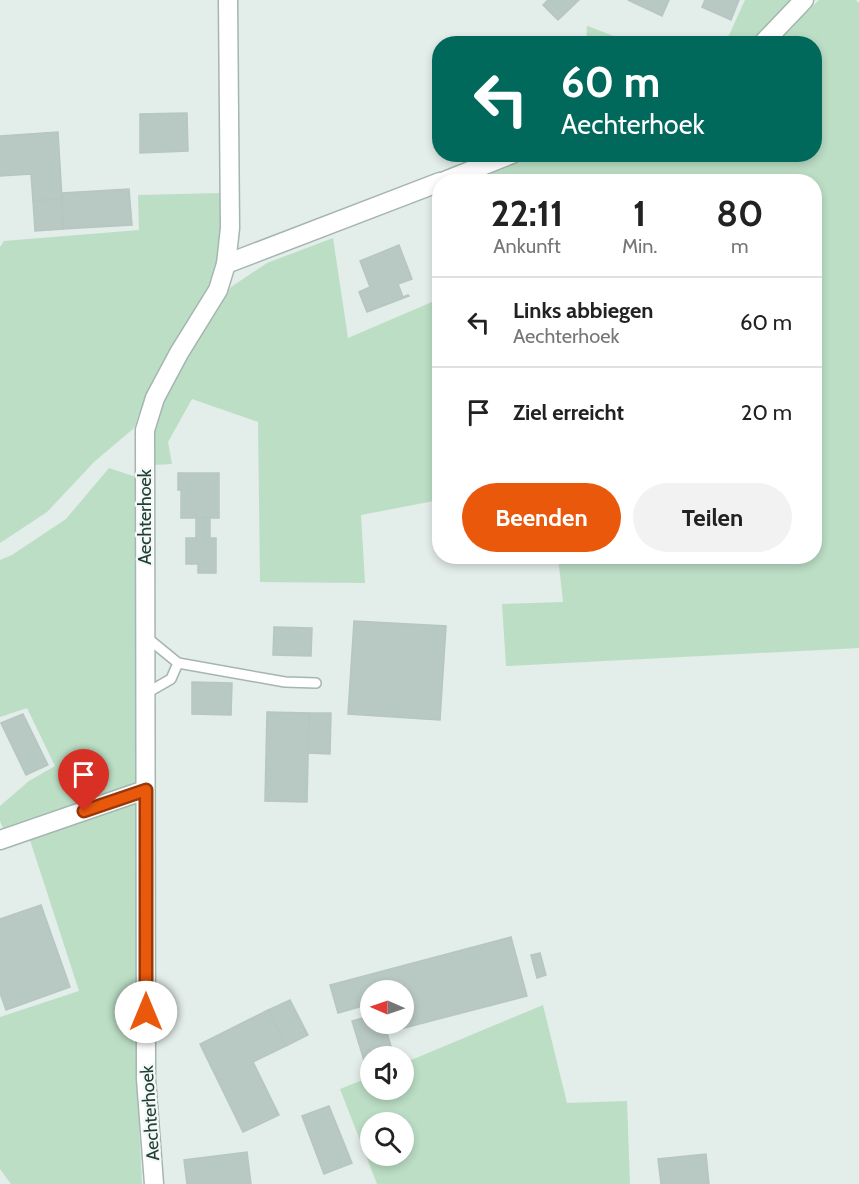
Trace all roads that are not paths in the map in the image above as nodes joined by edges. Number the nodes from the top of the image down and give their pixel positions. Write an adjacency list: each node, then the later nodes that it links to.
1 (228, 0): 7 (street, Aechterhoek)
2 (804, 0): 3 (street)
3 (770, 36)
4 (492, 162): 5 (street)
5 (461, 174)
6 (432, 185): 7 (street)
7 (226, 264): 8 (street, Aechterhoek)
8 (145, 636): 9 (lane); 11 (street, Aechterhoek)
9 (178, 663): 10 (lane); 11 (lane)
10 (316, 683)
11 (145, 694): 12 (street, Aechterhoek)
12 (146, 790): 13 (street); 14 (street, Aechterhoek)
13 (0, 840)
14 (154, 1184)

